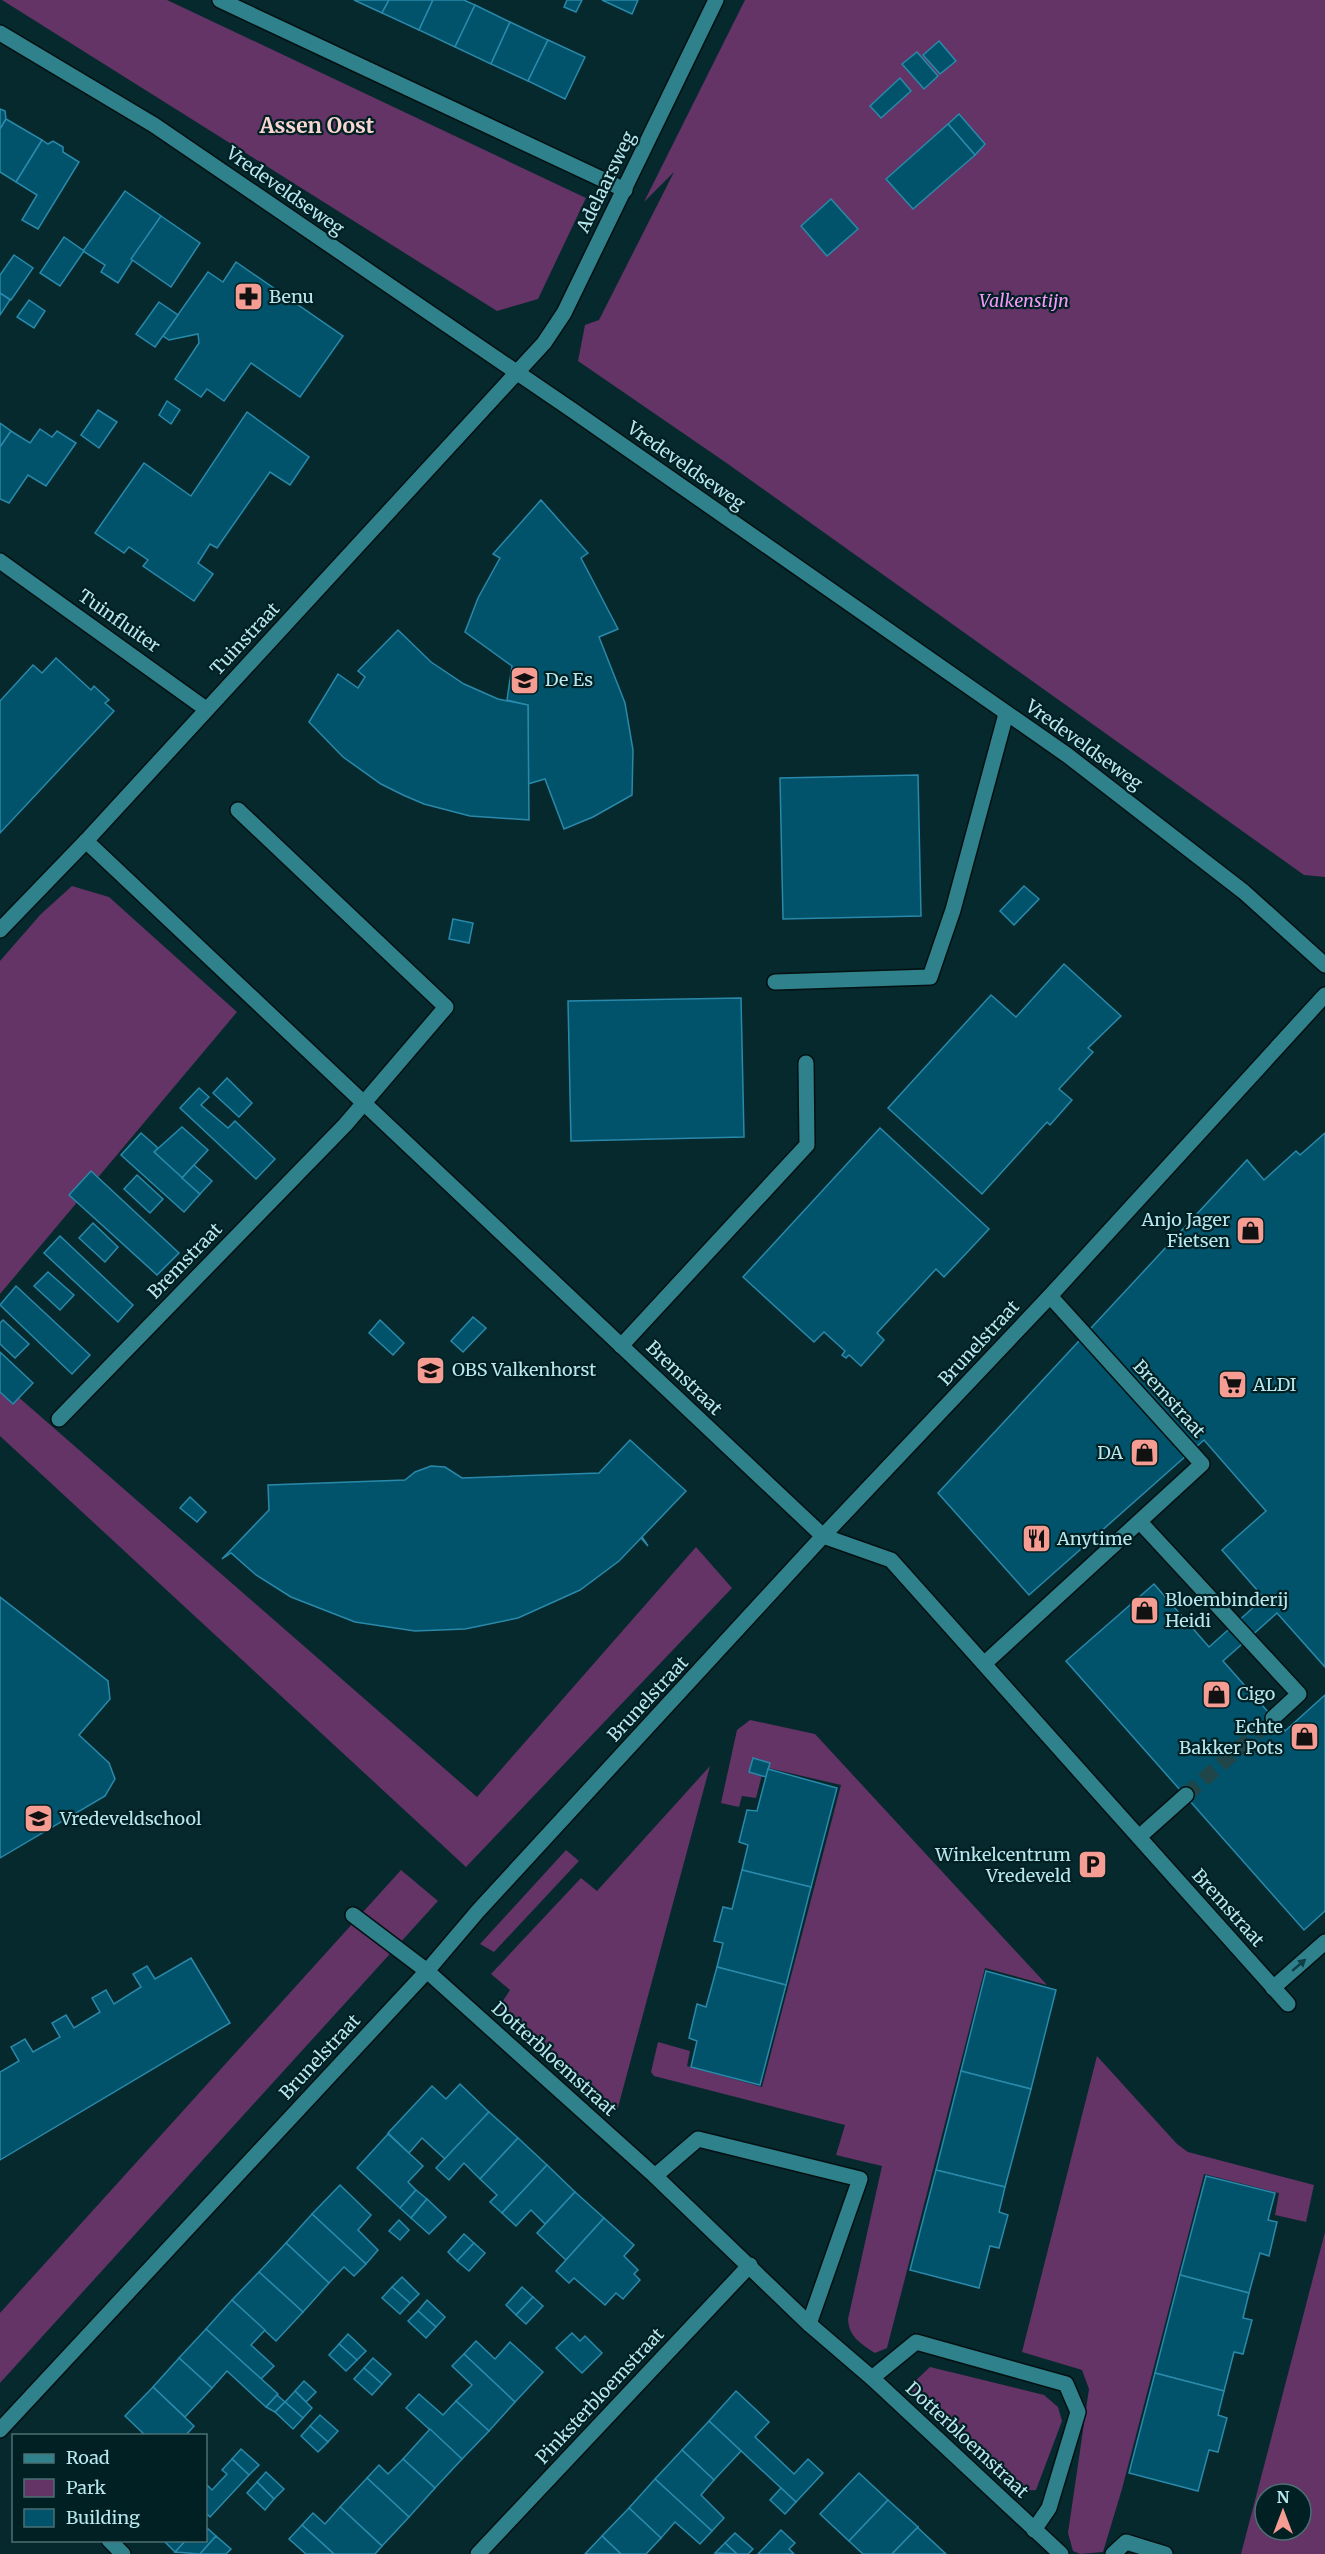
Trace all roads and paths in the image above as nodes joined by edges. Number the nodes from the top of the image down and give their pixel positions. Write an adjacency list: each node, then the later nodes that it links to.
1 (220, 0): 3 (street)
2 (716, 0): 5 (street, Adelaarsweg)
3 (251, 7): 5 (street)
4 (0, 33): 6 (street, Vredeveldseweg)
5 (625, 190): 6 (street, Adelaarsweg)
6 (517, 374): 8 (street, Tuinstraat); 9 (street, Vredeveldseweg)
7 (3, 568): 8 (street, Tuinfluiter)
8 (206, 709): 11 (street, Tuinstraat)
9 (1006, 714): 13 (street, Vredeveldseweg); 14 (street)
10 (238, 810): 17 (street, Bremstraat)
11 (86, 841): 12 (street, Tuinstraat); 17 (street, Bremstraat)
12 (0, 930)
13 (1325, 965)
14 (775, 982)
15 (1325, 995): 18 (street, Brunelstraat)
16 (806, 1063): 19 (street)
17 (364, 1103): 19 (street, Bremstraat); 20 (street, Bremstraat)
18 (1050, 1296): 21 (street, Bremstraat); 22 (street, Brunelstraat)
19 (621, 1346): 22 (street, Bremstraat)
20 (59, 1419)
21 (1140, 1522): 23 (street, Bremstraat); 24 (street)
22 (823, 1536): 23 (street, Bremstraat); 29 (street, Brunelstraat)
23 (985, 1663): 26 (street, Bremstraat)
24 (1273, 1718)
25 (1186, 1795): 26 (street)
26 (1139, 1837): 30 (street, Bremstraat)
27 (353, 1915): 29 (street, Dotterbloemstraat)
28 (1325, 1942): 30 (street, one-way to 28)
29 (427, 1971): 32 (street, Dotterbloemstraat); 36 (street, Brunelstraat)
30 (1273, 1988): 31 (street, Bremstraat)
31 (1288, 2004)
32 (655, 2176): 33 (street, Dotterbloemstraat); 34 (street)
33 (750, 2265): 34 (street, Dotterbloemstraat); 40 (street, Pinksterbloemstraat)
34 (809, 2324): 35 (street, Dotterbloemstraat)
35 (872, 2378): 37 (street, Dotterbloemstraat); 37 (street, Dotterbloemstraat)
36 (1, 2426)
37 (1034, 2530): 41 (street, Dotterbloemstraat)
38 (110, 2542): 39 (street)
39 (123, 2554)
40 (478, 2554)
41 (1061, 2554)
42 (1113, 2554): 43 (street)
43 (1165, 2554)

